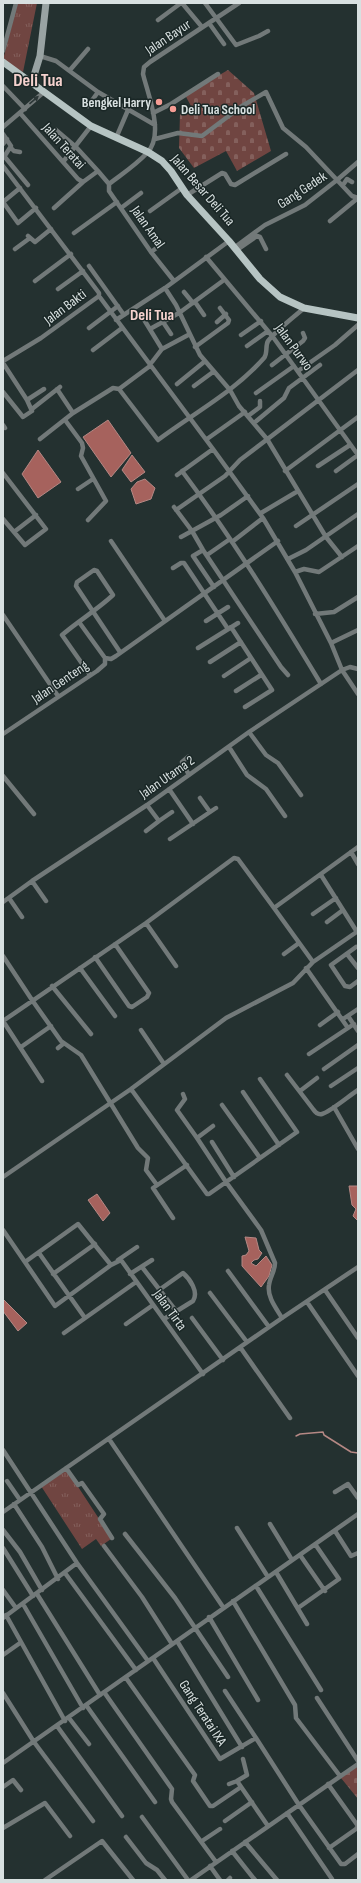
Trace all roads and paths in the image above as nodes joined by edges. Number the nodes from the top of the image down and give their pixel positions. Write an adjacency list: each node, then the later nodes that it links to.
1 (16, 3): 14 (street)
2 (42, 3): 19 (main road)
3 (46, 3): 15 (main road)
4 (182, 3): 8 (street); 10 (street)
5 (205, 3): 7 (street)
6 (238, 3): 7 (street, Jalan Bayur)
7 (217, 17): 9 (street, Jalan Bayur); 11 (street)
8 (158, 20)
9 (209, 23): 10 (street, Jalan Bayur); 12 (street)
10 (202, 27): 27 (street, Jalan Bayur)
11 (268, 31)
12 (224, 44)
13 (88, 49): 17 (street)
14 (3, 51)
15 (40, 56): 17 (street); 19 (main road)
16 (3, 62): 19 (main road, Jalan Besar Deli Tua)
17 (70, 70): 22 (street)
18 (218, 74): 27 (street)
19 (30, 80): 21 (main road, Jalan Besar Deli Tua)
20 (3, 86): 24 (street)
21 (44, 92): 24 (street, one-way to 21); 29 (main road, Jalan Besar Deli Tua)
22 (98, 92): 23 (street); 25 (street)
23 (88, 106)
24 (25, 109): 26 (street)
25 (128, 110): 28 (street); 33 (street)
26 (20, 113): 30 (street); 43 (street, Jalan Teratai)
27 (152, 113): 28 (street, Jalan Bayur)
28 (155, 125): 34 (street, Jalan Bayur)
29 (91, 126): 33 (main road, Jalan Besar Deli Tua); 37 (street)
30 (3, 127)
31 (56, 130): 37 (street)
32 (3, 134): 35 (street)
33 (116, 138): 40 (main road, Jalan Besar Deli Tua)
34 (155, 138): 40 (street, Jalan Bayur); 47 (street)
35 (8, 139): 36 (street); 38 (street)
36 (3, 144)
37 (76, 147): 43 (street); 46 (street)
38 (11, 148): 39 (street); 42 (street)
39 (20, 152)
40 (148, 152): 50 (street); 54 (main road, Jalan Besar Deli Tua)
41 (286, 154): 56 (street)
42 (4, 158): 52 (street)
43 (63, 162): 48 (street, Jalan Teratai)
44 (358, 162): 47 (street)
45 (3, 166): 53 (street)
46 (98, 171): 48 (street, Jalan Teratai); 50 (street, Jalan Teratai)
47 (337, 180): 51 (street, Gang Gedek); 70 (street, Gang Gedek)
48 (83, 182): 61 (street)
49 (352, 182): 51 (street)
50 (109, 184): 59 (street, Jalan Amal)
51 (343, 185): 57 (street, Gang Gedek)
52 (28, 186)
53 (20, 188): 58 (street); 60 (street)
54 (182, 188): 56 (main road, Jalan Besar Deli Tua); 63 (street)
55 (141, 193): 62 (street)
56 (187, 195): 67 (main road, Jalan Besar Deli Tua)
57 (358, 198): 64 (street)
58 (3, 202): 60 (street)
59 (117, 202): 62 (street, Jalan Amal); 66 (street)
60 (36, 208): 65 (street)
61 (54, 208)
62 (121, 208): 72 (street, Jalan Amal)
63 (150, 212)
64 (330, 221)
65 (51, 229): 69 (street); 73 (street)
66 (74, 233)
67 (229, 241): 70 (main road, Jalan Besar Deli Tua); 74 (street)
68 (162, 244): 72 (street)
69 (15, 249)
70 (236, 249): 71 (street); 88 (main road, Jalan Besar Deli Tua)
71 (266, 249)
72 (151, 252): 79 (street, Jalan Amal)
73 (71, 254): 76 (street); 78 (street)
74 (206, 257): 77 (street, Jalan Purwo); 79 (street)
75 (89, 266): 80 (street)
76 (83, 271): 82 (street); 84 (street)
77 (224, 280): 85 (street); 97 (street, Jalan Purwo)
78 (35, 281)
79 (174, 281): 81 (street)
80 (105, 288): 84 (street); 86 (street)
81 (165, 288): 90 (street); 92 (street)
82 (58, 289)
83 (184, 292): 85 (street)
84 (99, 294): 89 (street, Jalan Bakti); 115 (street, Jalan Bakti)
85 (194, 302): 90 (street); 93 (street)
86 (118, 306): 89 (street); 92 (street)
87 (220, 308): 91 (street)
88 (304, 308): 95 (main road, Jalan Besar Deli Tua); 109 (street)
89 (110, 312): 96 (street, Jalan Bakti); 101 (street)
90 (180, 313): 98 (street); 107 (street)
91 (226, 314): 99 (street); 111 (street)
92 (124, 315): 96 (street)
93 (204, 315)
94 (143, 318): 103 (street)
95 (358, 318)
96 (116, 320): 102 (street, Jalan Bakti)
97 (261, 321): 104 (street, Jalan Purwo); 108 (street)
98 (163, 322): 103 (street); 106 (street)
99 (217, 322)
100 (358, 325): 122 (street)
101 (89, 328)
102 (122, 328): 113 (street); 117 (street, Jalan Bakti)
103 (150, 329): 112 (street)
104 (268, 331): 109 (street, Jalan Purwo); 110 (street)
105 (303, 333): 114 (street)
106 (171, 334)
107 (190, 334): 111 (street); 112 (street)
108 (241, 335)
109 (273, 337): 114 (street, Jalan Purwo); 129 (street)
110 (247, 346)
111 (195, 347): 116 (street)
112 (162, 349): 117 (street)
113 (93, 350)
114 (286, 354): 118 (street); 120 (street, Jalan Purwo)
115 (3, 362): 132 (street)
116 (204, 362): 123 (street); 125 (street)
117 (151, 364): 128 (street); 139 (street, Jalan Bakti)
118 (272, 365)
119 (320, 365): 124 (street)
120 (294, 366): 122 (street, Jalan Purwo); 131 (street)
121 (358, 370): 134 (street)
122 (298, 371): 124 (street, Jalan Purwo)
123 (213, 372): 126 (street); 129 (street)
124 (303, 378): 134 (street, Jalan Purwo); 141 (street)
125 (177, 384)
126 (194, 386)
127 (44, 389): 132 (street)
128 (119, 389): 136 (street); 139 (street)
129 (230, 390): 137 (street); 139 (street)
130 (3, 392): 135 (street)
131 (256, 394)
132 (27, 400): 135 (street)
133 (260, 401): 137 (street)
134 (318, 401): 142 (street, Jalan Purwo); 145 (street)
135 (32, 409): 136 (street)
136 (73, 413): 140 (street)
137 (247, 414): 141 (street); 144 (street)
138 (358, 417): 142 (street)
139 (190, 418): 144 (street, Jalan Bakti)
140 (64, 420): 143 (street); 156 (street)
141 (254, 423): 145 (street)
142 (339, 431): 146 (street, Jalan Purwo); 152 (street)
143 (40, 439)
144 (206, 439): 147 (street, Jalan Bakti)
145 (268, 439): 151 (street); 152 (street)
146 (350, 445): 148 (street, Jalan Purwo); 149 (street)
147 (213, 449): 150 (street); 151 (street, Jalan Bakti)
148 (358, 455): 153 (street)
149 (318, 466)
150 (182, 471): 155 (street); 160 (street)
151 (230, 471): 160 (street); 161 (street, Jalan Bakti)
152 (285, 471): 159 (street)
153 (336, 471)
154 (3, 473): 163 (street)
155 (177, 475)
156 (93, 479): 158 (street); 168 (street)
157 (358, 484): 165 (street)
158 (78, 489)
159 (298, 491): 164 (street); 165 (street)
160 (199, 493): 166 (street); 170 (street)
161 (248, 496): 164 (street, Jalan Bakti); 166 (street)
162 (358, 514): 173 (street)
163 (36, 515): 171 (street); 171 (street)
164 (262, 515): 174 (street); 176 (street, Jalan Bakti)
165 (312, 515): 169 (street); 173 (street)
166 (216, 517): 170 (street); 174 (street)
167 (3, 519): 171 (street)
168 (88, 520)
169 (296, 526)
170 (192, 531): 172 (street); 178 (street)
171 (14, 532)
172 (181, 537)
173 (326, 537): 180 (street); 181 (street)
174 (231, 540): 179 (street); 182 (street)
175 (111, 541): 194 (street)
176 (278, 541): 181 (street, Jalan Bakti); 182 (street, Jalan Genteng)
177 (358, 546): 180 (street)
178 (203, 550): 179 (street); 186 (street)
179 (207, 555): 185 (street)
180 (342, 557): 184 (street)
181 (288, 559): 184 (street, Jalan Bakti)
182 (247, 564): 185 (street, Jalan Genteng); 213 (street)
183 (173, 568): 187 (street)
184 (295, 572): 192 (street, Jalan Bakti)
185 (224, 581): 186 (street, Jalan Genteng); 211 (street)
186 (214, 587): 187 (street, Jalan Genteng)
187 (205, 594): 191 (street); 194 (street, Jalan Genteng)
188 (358, 597): 192 (street)
189 (228, 607): 191 (street)
190 (93, 611): 190 (street); 196 (street); 203 (street)
191 (218, 613): 195 (street); 198 (street)
192 (315, 614): 201 (street, Jalan Bakti)
193 (3, 615): 216 (street)
194 (165, 621): 203 (street, Jalan Genteng)
195 (206, 621)
196 (79, 622): 204 (street); 209 (street)
197 (238, 623): 198 (street)
198 (229, 628): 200 (street); 202 (street)
199 (358, 630): 201 (street)
200 (241, 642): 205 (street); 206 (street)
201 (331, 642): 207 (street, Jalan Bakti)
202 (198, 648)
203 (120, 652): 204 (street, Jalan Genteng)
204 (105, 658): 209 (street, Jalan Genteng)
205 (251, 658): 210 (street); 212 (street)
206 (210, 662)
207 (342, 670): 208 (street); 213 (street, Jalan Utama 2); 215 (street, Jalan Bakti)
208 (357, 670)
209 (90, 675): 216 (street, Jalan Genteng)
210 (262, 675): 214 (street); 217 (street)
211 (288, 675)
212 (224, 676)
213 (321, 684): 218 (street, Jalan Utama 2)
214 (236, 691)
215 (358, 694)
216 (58, 696): 219 (street, Jalan Genteng)
217 (245, 707)
218 (249, 732): 220 (street, Jalan Utama 2); 225 (street)
219 (3, 734)
220 (229, 748): 222 (street, Jalan Utama 2); 232 (street)
221 (188, 757): 222 (street)
222 (189, 775): 224 (street, Jalan Utama 2)
223 (3, 776): 231 (street)
224 (169, 788): 227 (street, Jalan Utama 2); 234 (street)
225 (301, 795)
226 (200, 798): 230 (street)
227 (147, 804): 233 (street); 241 (street, Jalan Utama 2)
228 (216, 808): 230 (street)
229 (172, 812): 233 (street)
230 (210, 812): 234 (street)
231 (34, 814)
232 (285, 816)
233 (159, 821): 235 (street)
234 (192, 824): 236 (street)
235 (146, 831)
236 (170, 839)
237 (358, 847): 238 (street)
238 (351, 852): 239 (street); 240 (street)
239 (358, 864)
240 (321, 875): 243 (street); 246 (street)
241 (32, 881): 242 (street, Jalan Utama 2); 244 (street)
242 (9, 898): 245 (street, Jalan Utama 2); 249 (street)
243 (336, 898): 247 (street); 248 (street)
244 (46, 901)
245 (3, 902)
246 (274, 908): 251 (street); 253 (street)
247 (343, 910): 250 (street); 252 (street)
248 (313, 914)
249 (22, 917)
250 (327, 922)
251 (146, 923): 254 (street); 261 (street)
252 (357, 932): 260 (street)
253 (299, 943): 256 (street); 260 (street)
254 (115, 944): 259 (street); 259 (street)
255 (356, 947): 257 (street)
256 (284, 954)
257 (347, 954): 264 (street); 265 (street)
258 (3, 956): 267 (street)
259 (95, 957): 262 (street)
260 (313, 962): 263 (street)
261 (176, 966)
262 (80, 968): 266 (street); 270 (street)
263 (306, 968): 269 (street); 286 (street)
264 (358, 968)
265 (358, 981)
266 (52, 986): 267 (street); 280 (street)
267 (32, 1000): 273 (street); 276 (street)
268 (358, 1009): 271 (street)
269 (338, 1012): 272 (street); 275 (street)
270 (114, 1016)
271 (348, 1016): 272 (street); 274 (street)
272 (343, 1019): 277 (street)
273 (3, 1021): 283 (street)
274 (354, 1024): 277 (street); 279 (street)
275 (320, 1025)
276 (51, 1026): 281 (street); 283 (street)
277 (348, 1028): 285 (street)
278 (141, 1030): 286 (street)
279 (358, 1031)
280 (91, 1034)
281 (63, 1044): 284 (street); 299 (street)
282 (358, 1045): 288 (street)
283 (21, 1047): 292 (street)
284 (58, 1048)
285 (309, 1054)
286 (164, 1064): 294 (street)
287 (358, 1068): 293 (street)
288 (324, 1069)
289 (287, 1075): 296 (street)
290 (260, 1078): 305 (street)
291 (317, 1078): 296 (street)
292 (42, 1081)
293 (330, 1086)
294 (131, 1089): 299 (street); 308 (street)
295 (358, 1090): 301 (street)
296 (300, 1091): 301 (street)
297 (243, 1092): 305 (street)
298 (183, 1094): 303 (street)
299 (110, 1104): 309 (street); 312 (street)
300 (222, 1105): 307 (street)
301 (334, 1107): 306 (street)
302 (213, 1126): 303 (street)
303 (197, 1138): 311 (street)
304 (212, 1142): 310 (street)
305 (279, 1145): 307 (street)
306 (358, 1149)
307 (260, 1158): 310 (street)
308 (187, 1165): 311 (street); 312 (street)
309 (3, 1177)
310 (234, 1177): 311 (street)
311 (226, 1182): 337 (street)
312 (157, 1185): 313 (street)
313 (173, 1218)
314 (3, 1230): 320 (street)
315 (95, 1244): 317 (street); 321 (street); 325 (street)
316 (137, 1247): 318 (street)
317 (39, 1252): 320 (street); 325 (street)
318 (119, 1260): 321 (street); 326 (street, Jalan Tirta)
319 (152, 1260): 322 (street)
320 (25, 1262): 331 (street)
321 (111, 1265): 331 (street)
322 (142, 1267): 326 (street); 328 (street)
323 (358, 1267): 329 (street)
324 (228, 1271): 340 (street)
325 (53, 1274): 331 (street)
326 (130, 1274): 327 (street, Jalan Tirta)
327 (136, 1282): 333 (street, Jalan Tirta); 335 (street)
328 (159, 1290): 334 (street); 334 (street)
329 (325, 1290): 332 (street); 342 (street)
330 (210, 1293): 343 (street)
331 (70, 1296): 335 (street)
332 (307, 1302): 337 (street); 346 (street)
333 (153, 1305): 338 (street, Jalan Tirta); 339 (street)
334 (176, 1311): 338 (street)
335 (85, 1318): 341 (street)
336 (192, 1318): 345 (street)
337 (282, 1318): 340 (street)
338 (164, 1319): 347 (street, Jalan Tirta)
339 (126, 1324)
340 (269, 1327): 343 (street)
341 (64, 1333)
342 (358, 1338)
343 (247, 1342): 344 (street)
344 (240, 1347): 345 (street); 349 (street)
345 (223, 1360): 347 (street)
346 (356, 1369): 348 (street)
347 (203, 1374): 350 (street)
348 (358, 1376)
349 (290, 1418)
350 (109, 1439): 352 (street); 385 (street)
351 (3, 1450): 354 (street)
352 (66, 1468): 354 (street); 366 (street)
353 (7, 1481): 357 (street)
354 (31, 1492): 357 (street); 373 (street)
355 (335, 1492): 356 (street)
356 (358, 1498)
357 (20, 1500): 358 (street)
358 (14, 1504): 359 (street); 377 (street)
359 (4, 1510)
360 (358, 1514): 364 (street)
361 (270, 1524): 372 (street)
362 (237, 1528): 376 (street)
363 (3, 1530): 380 (street)
364 (336, 1530): 367 (street); 370 (street)
365 (125, 1534): 391 (street)
366 (112, 1538)
367 (315, 1544): 371 (street); 381 (street)
368 (104, 1546): 393 (street)
369 (3, 1548): 382 (street)
370 (358, 1553)
371 (300, 1555): 372 (street); 381 (street)
372 (292, 1560): 374 (street)
373 (78, 1563): 375 (street); 396 (street)
374 (276, 1572): 376 (street); 387 (street)
375 (65, 1573): 377 (street); 397 (street)
376 (268, 1577): 378 (street)
377 (58, 1579): 380 (street)
378 (256, 1586): 383 (street); 400 (street)
379 (3, 1590): 386 (street)
380 (42, 1590): 382 (street)
381 (325, 1591): 387 (street)
382 (35, 1595): 384 (street); 403 (street)
383 (233, 1601): 385 (street); 417 (street)
384 (23, 1604): 386 (street); 406 (street)
385 (223, 1607): 389 (street)
386 (16, 1608): 388 (street)
387 (298, 1608): 390 (street)
388 (5, 1616): 392 (street)
389 (209, 1617): 391 (street); 405 (street)
390 (307, 1624)
391 (195, 1628): 393 (street); 398 (street)
392 (20, 1643): 394 (street); 408 (street)
393 (175, 1643): 395 (street); 413 (street)
394 (3, 1655)
395 (153, 1658): 396 (street); 413 (street, Gang Teratai IXA)
396 (148, 1661): 397 (street)
397 (136, 1670): 399 (street)
398 (228, 1677)
399 (126, 1678): 403 (street); 422 (street)
400 (321, 1690)
401 (225, 1691): 410 (street)
402 (3, 1693): 411 (street)
403 (102, 1693): 406 (street); 437 (street)
404 (317, 1698): 416 (street)
405 (258, 1700)
406 (84, 1706): 407 (street); 424 (street)
407 (69, 1718): 408 (street); 412 (street)
408 (65, 1721): 409 (street)
409 (57, 1726): 411 (street); 428 (street)
410 (256, 1738): 413 (street, Gang Teratai IXA); 426 (street)
411 (34, 1742): 415 (street); 430 (street)
412 (89, 1744)
413 (242, 1746)
414 (243, 1759): 418 (street)
415 (3, 1763)
416 (358, 1763): 417 (street)
417 (340, 1776): 420 (street)
418 (236, 1781): 419 (street); 422 (street)
419 (229, 1784)
420 (328, 1784): 426 (street); 439 (street)
421 (3, 1787): 423 (street)
422 (241, 1787): 425 (street)
423 (21, 1790)
424 (155, 1802)
425 (252, 1802): 431 (street); 432 (street)
426 (299, 1805): 427 (street); 439 (street)
427 (287, 1813): 432 (street); 444 (street)
428 (122, 1816)
429 (142, 1818): 448 (street)
430 (93, 1821)
431 (225, 1821)
432 (268, 1826): 438 (street)
433 (3, 1828): 435 (street)
434 (220, 1829): 437 (street)
435 (70, 1836)
436 (126, 1837): 447 (street)
437 (202, 1841): 442 (street)
438 (245, 1842): 440 (street); 452 (street)
439 (329, 1848): 441 (street)
440 (232, 1851): 442 (street); 451 (street)
441 (358, 1854)
442 (216, 1862): 443 (street)
443 (210, 1866): 449 (street); 450 (street)
444 (332, 1879)
445 (45, 1880): 446 (street)
446 (133, 1880)
447 (165, 1880)
448 (188, 1880)
449 (191, 1880)
450 (220, 1880)
451 (255, 1880)
452 (277, 1880)

